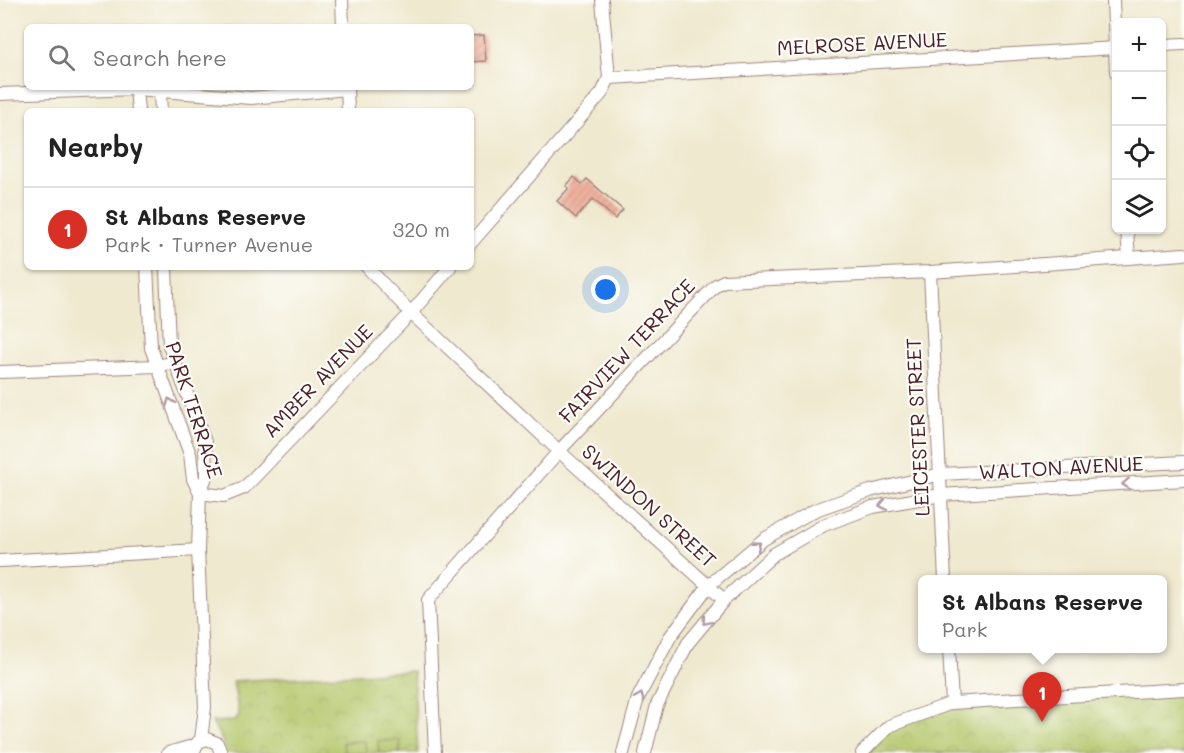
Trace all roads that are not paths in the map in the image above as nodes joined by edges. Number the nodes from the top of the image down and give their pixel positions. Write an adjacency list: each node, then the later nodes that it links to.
1 (342, 0): 5 (street)
2 (602, 0): 9 (street)
3 (1113, 0): 4 (street)
4 (1114, 18)
5 (343, 24)
6 (1184, 44): 7 (street)
7 (1166, 45)
8 (1112, 49): 9 (street, MELROSE AVENUE)
9 (609, 78): 21 (street)
10 (109, 90): 16 (street)
11 (136, 90): 17 (street)
12 (144, 90): 15 (street)
13 (328, 90): 15 (street)
14 (347, 90): 19 (street)
15 (160, 92): 18 (street)
16 (0, 94)
17 (138, 108)
18 (160, 108)
19 (348, 108)
20 (1127, 234): 23 (street)
21 (474, 240)
22 (1184, 255): 23 (street, FAIRVIEW TERRACE)
23 (1129, 258): 28 (street, FAIRVIEW TERRACE)
24 (147, 270): 31 (street, PARK TERRACE)
25 (166, 270): 30 (street, PARK TERRACE)
26 (370, 270): 29 (street, SWINDON STREET)
27 (447, 270): 29 (street, AMBER AVENUE)
28 (930, 272): 33 (street, FAIRVIEW TERRACE); 35 (street, LEICESTER STREET)
29 (411, 312): 33 (street, SWINDON STREET); 37 (street, AMBER AVENUE)
30 (175, 362): 31 (street); 37 (street, PARK TERRACE)
31 (157, 366): 32 (street); 37 (street, PARK TERRACE, one-way to 31)
32 (0, 372)
33 (559, 452): 42 (street, SWINDON STREET); 50 (street, FAIRVIEW TERRACE)
34 (1184, 462): 35 (street, WALTON AVENUE)
35 (941, 474): 38 (street, LEICESTER STREET); 42 (street, WALTON AVENUE, one-way to 35)
36 (1184, 480): 38 (street, WALTON AVENUE, one-way to 38)
37 (200, 494): 39 (street, PARK TERRACE)
38 (940, 495): 41 (street, LEICESTER STREET); 43 (street, WALTON AVENUE, one-way to 43)
39 (198, 550): 40 (street); 47 (street, PARK TERRACE)
40 (0, 561)
41 (945, 575)
42 (709, 585): 43 (street, SWINDON STREET); 51 (street, WALTON AVENUE, one-way to 42)
43 (724, 600): 52 (street, WALTON AVENUE, one-way to 52)
44 (949, 653): 46 (street)
45 (1184, 689): 46 (street)
46 (952, 703): 53 (street)
47 (201, 745): 48 (street); 49 (street)
48 (168, 753)
49 (221, 753)
50 (435, 753)
51 (623, 753)
52 (645, 753)
53 (862, 753)

